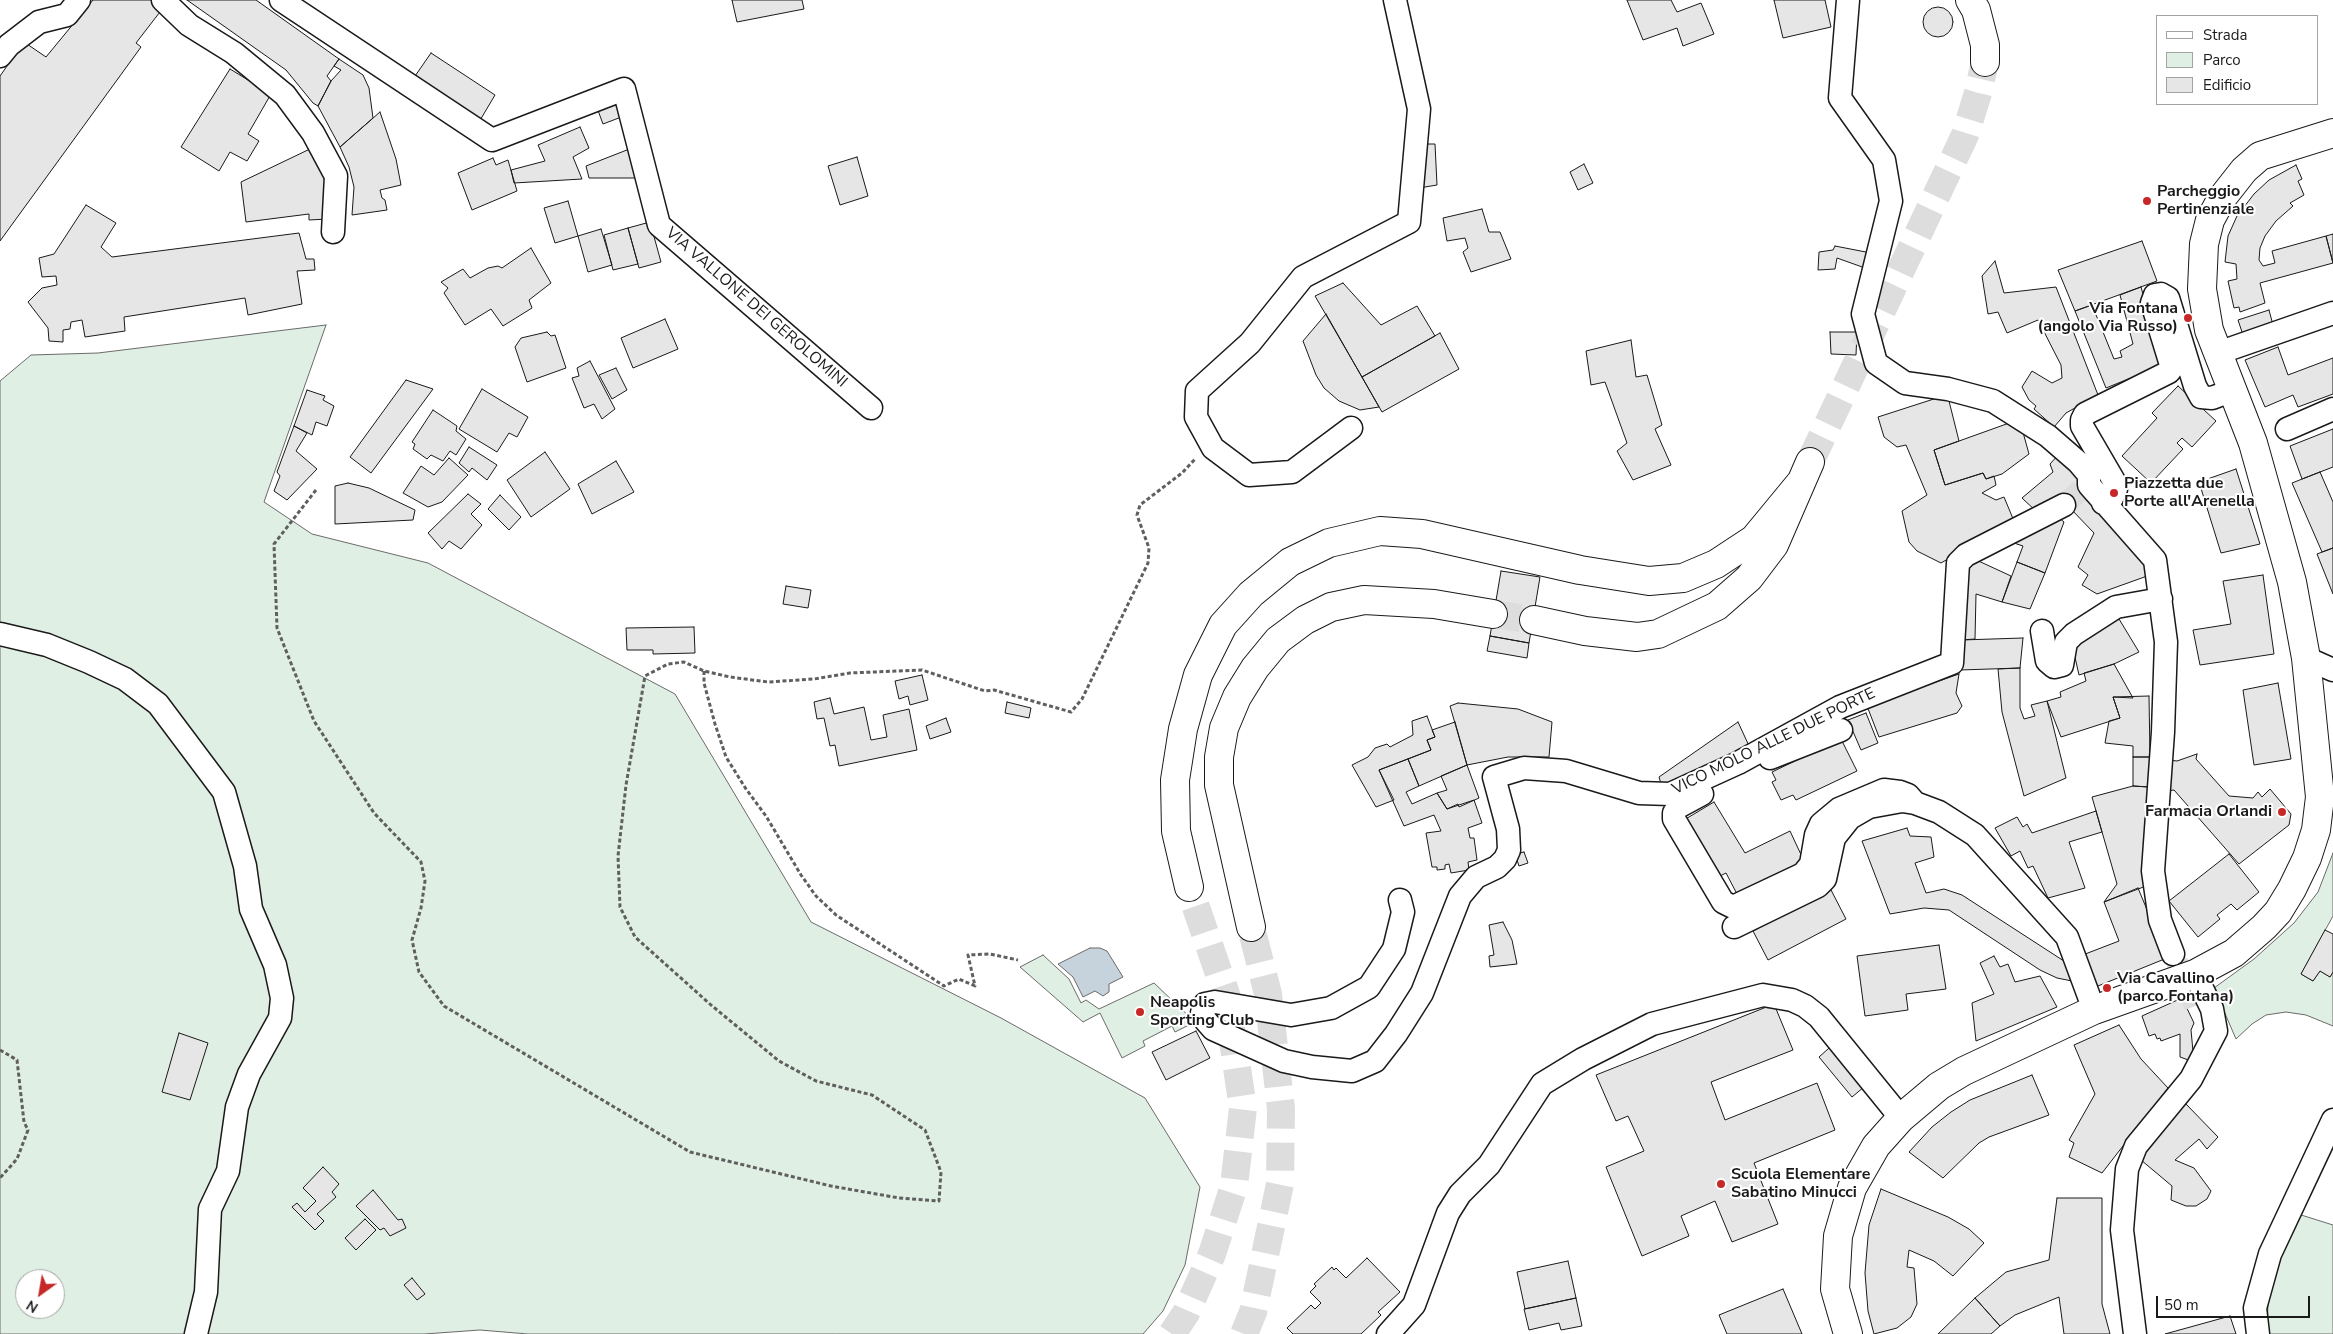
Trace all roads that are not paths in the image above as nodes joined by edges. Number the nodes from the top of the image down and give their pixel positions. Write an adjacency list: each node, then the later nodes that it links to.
1 (79, 0): 7 (street)
2 (163, 0): 10 (street)
3 (281, 0): 15 (street, VIA VALLONE DEI GEROLOMINI)
4 (1396, 0): 17 (street)
5 (1848, 0): 19 (street)
6 (1970, 0): 8 (main road)
7 (0, 56)
8 (1984, 62)
9 (2333, 133): 13 (main road)
10 (333, 232)
11 (2333, 313): 13 (street)
12 (2333, 330): 13 (street)
13 (2220, 356): 14 (main road)
14 (2233, 390): 19 (street); 26 (main road)
15 (871, 408)
16 (2333, 409): 18 (street)
17 (1351, 428)
18 (2287, 429)
19 (2103, 503): 21 (street)
20 (2064, 506): 31 (street, VICO MOLO ALLE DUE PORTE)
21 (2161, 599): 24 (street); 34 (street)
22 (1493, 614): 32 (main road)
23 (1534, 620): 30 (main road)
24 (2042, 631)
25 (0, 634): 41 (street)
26 (2306, 658): 27 (street); 35 (main road)
27 (2333, 670)
28 (1841, 730): 29 (street)
29 (1915, 802): 33 (street); 37 (street)
30 (1190, 887)
31 (1400, 900)
32 (1251, 927)
33 (1734, 927)
34 (2173, 954)
35 (2195, 974): 37 (main road); 38 (street)
36 (2196, 1006): 38 (street)
37 (2094, 1010): 39 (main road)
38 (2207, 1050): 44 (street)
39 (1901, 1118): 42 (street); 43 (main road)
40 (2333, 1120): 45 (street)
41 (196, 1334)
42 (1388, 1334)
43 (1848, 1334)
44 (2135, 1334)
45 (2258, 1334)

